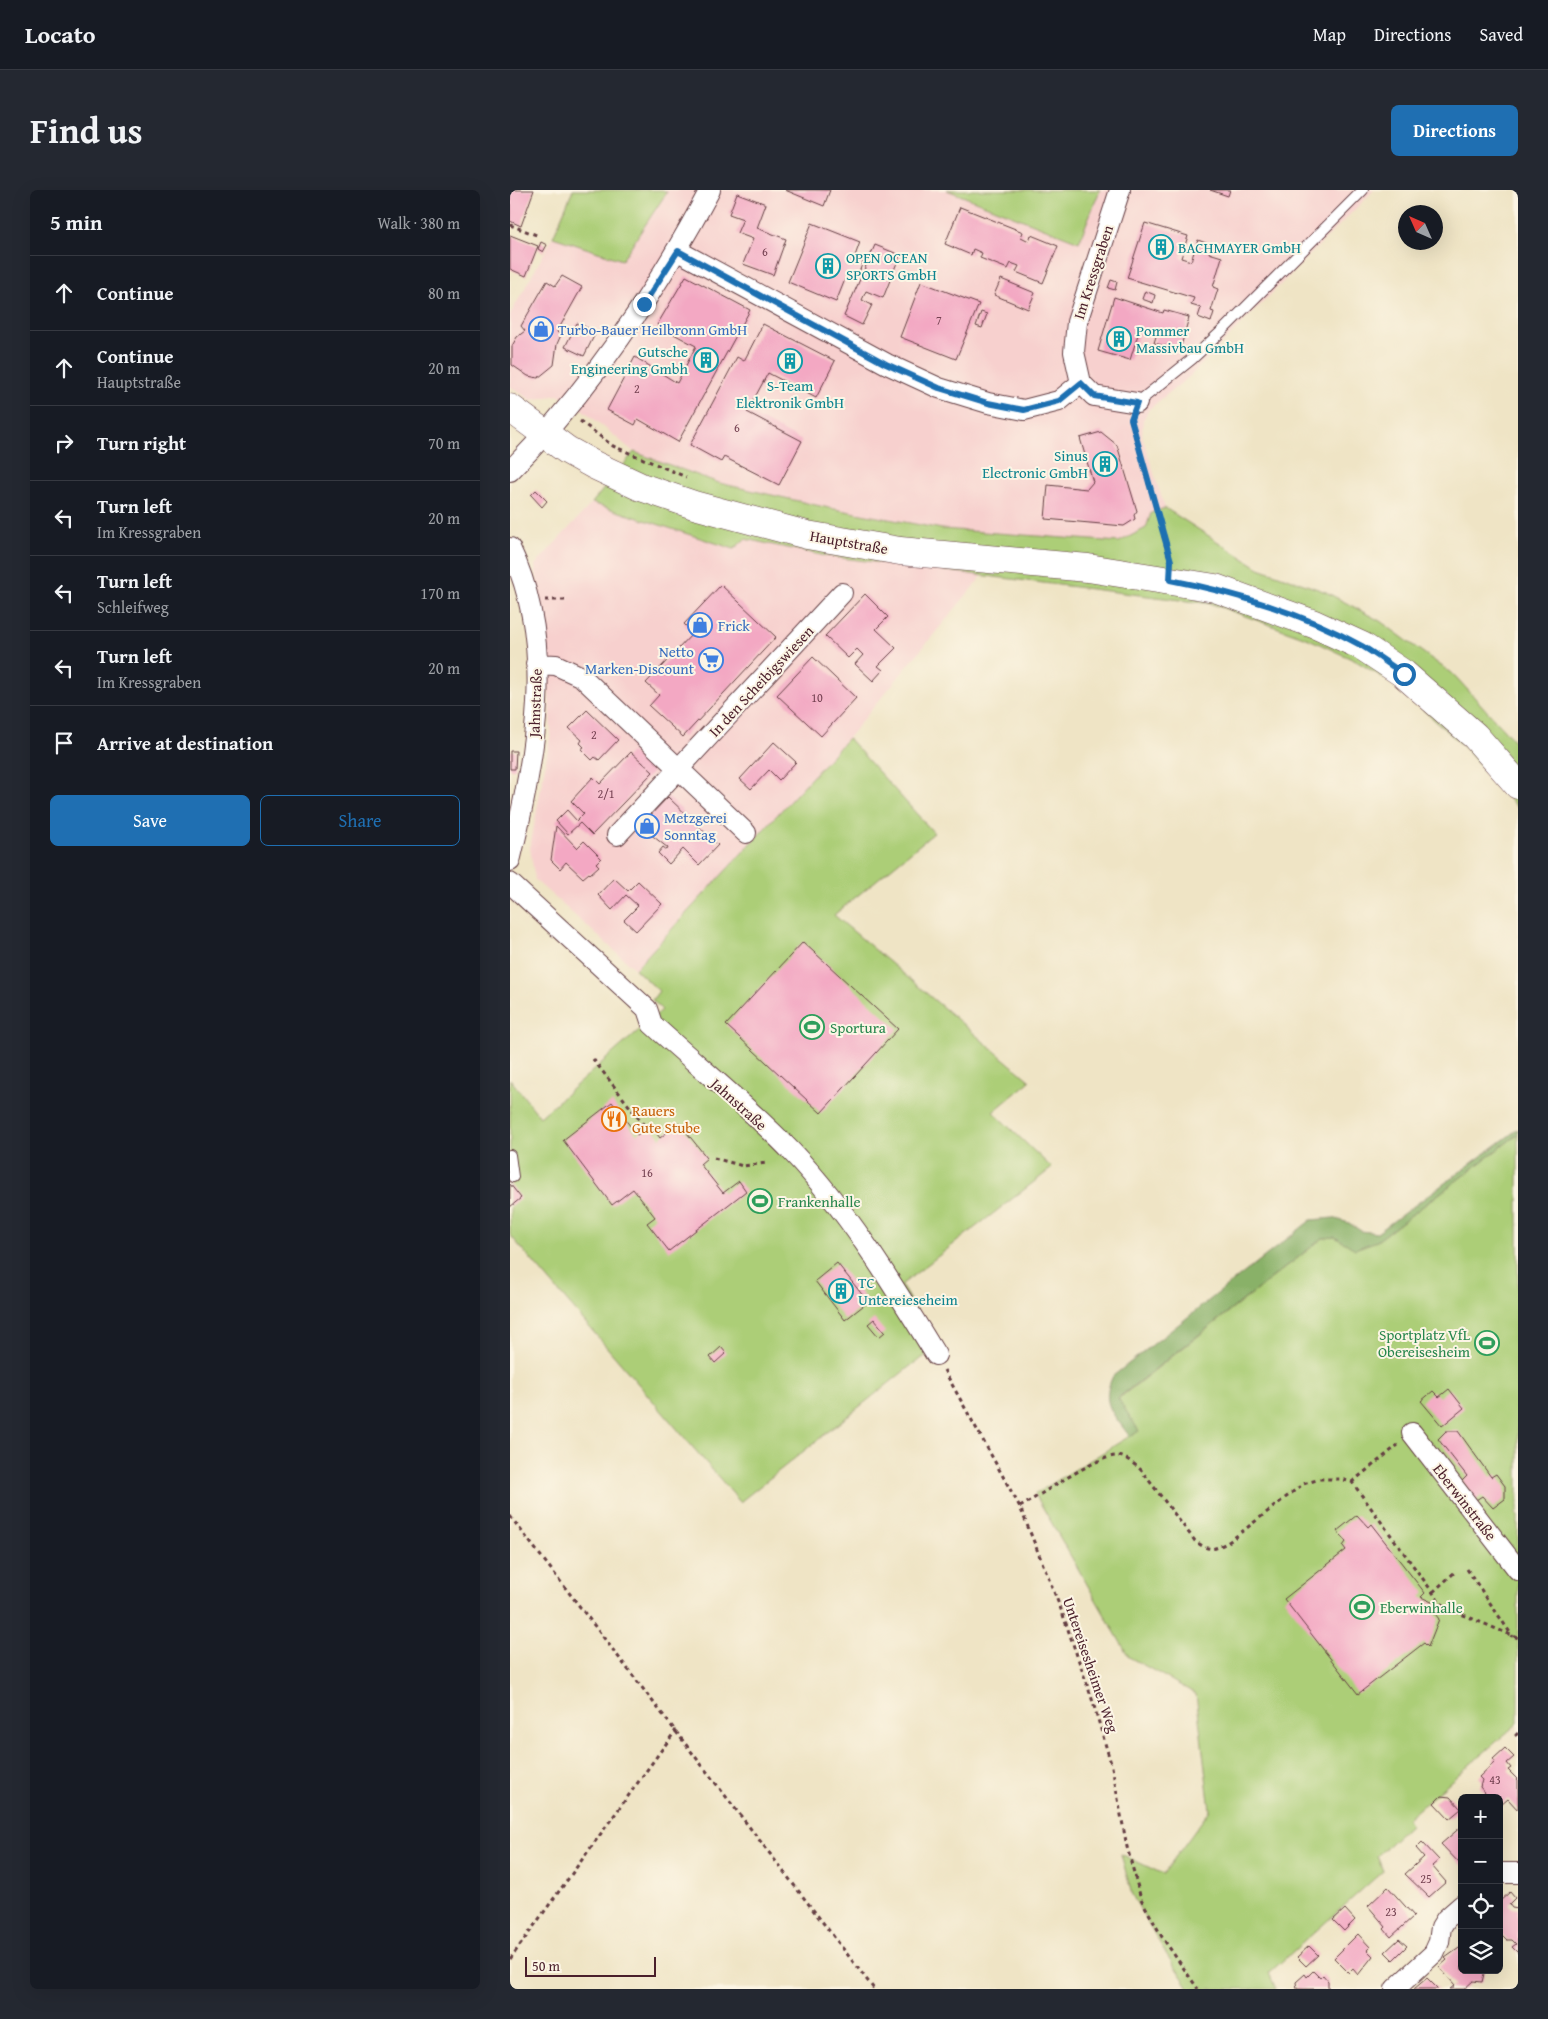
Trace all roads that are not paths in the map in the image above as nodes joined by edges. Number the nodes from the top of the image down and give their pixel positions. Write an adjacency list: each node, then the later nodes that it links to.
1 (710, 190): 4 (street)
2 (1120, 190): 5 (street, Im Kressgraben)
3 (1363, 190): 6 (lane)
4 (678, 251): 5 (street); 8 (street)
5 (1081, 383): 6 (street)
6 (1137, 403)
7 (510, 408): 8 (main road, Hauptstraße)
8 (544, 434): 9 (street); 14 (main road, Hauptstraße)
9 (510, 471)
10 (510, 548): 12 (street, Jahnstraße)
11 (842, 593): 13 (street, In den Scheibigswiesen)
12 (536, 664): 13 (street); 17 (street, Jahnstraße)
13 (679, 769): 15 (street); 16 (street, In den Scheibigswiesen)
14 (1518, 785)
15 (746, 832)
16 (617, 835)
17 (510, 860)
18 (510, 883): 21 (street, Jahnstraße)
19 (510, 1155): 20 (lane)
20 (514, 1177)
21 (936, 1355)
22 (1412, 1433): 23 (street, Eberwinstraße)
23 (1518, 1570)
24 (1503, 1873): 25 (street)
25 (1518, 1874)
26 (1458, 1908): 27 (street)
27 (1395, 1989)

